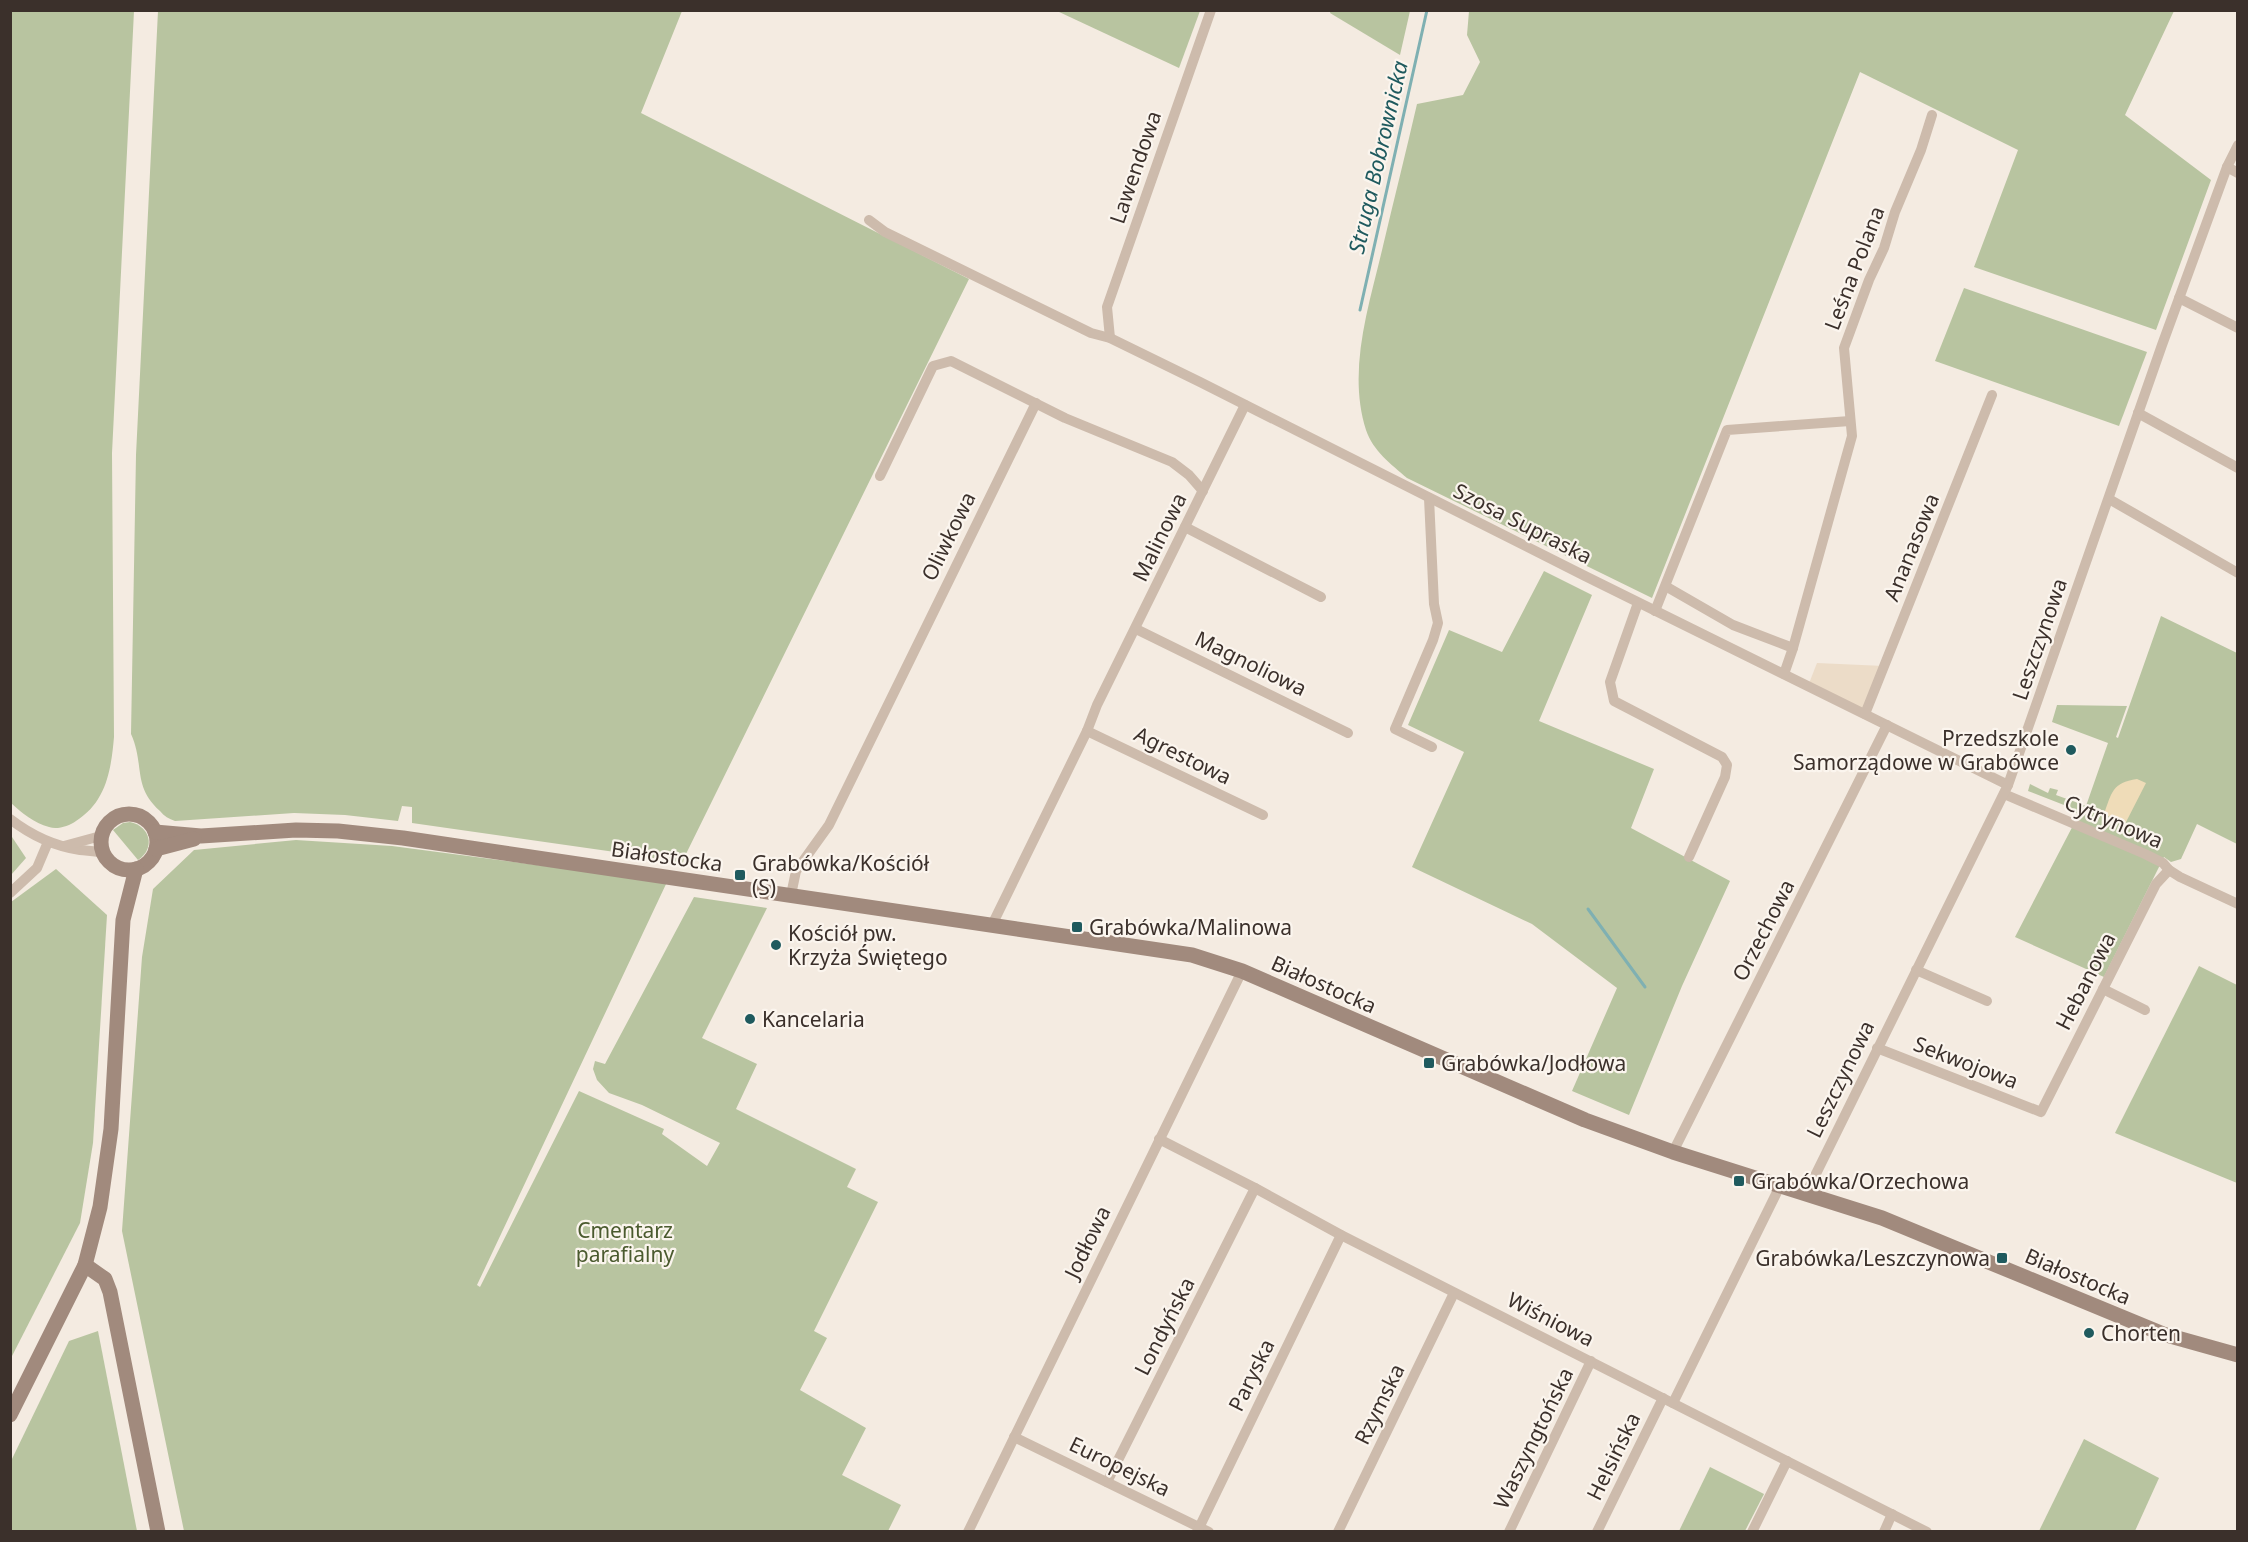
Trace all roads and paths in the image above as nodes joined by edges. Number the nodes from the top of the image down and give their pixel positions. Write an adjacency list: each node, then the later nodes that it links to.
1 (1211, 10): 9 (street, Lawendowa)
2 (1932, 115): 14 (street, Leśna Polana)
3 (2238, 145): 4 (street, Leszczynowa)
4 (2227, 167): 5 (street); 7 (street, Leszczynowa)
5 (2238, 173)
6 (869, 219): 9 (street)
7 (2180, 298): 8 (street); 13 (street, Leszczynowa)
8 (2238, 328)
9 (1110, 338): 12 (street)
10 (1992, 395): 29 (street, Ananasowa)
11 (1036, 404): 16 (street); 17 (street); 49 (street, Oliwkowa)
12 (1245, 405): 17 (street, Malinowa); 18 (street, Szosa Supraska)
13 (2138, 413): 15 (street); 19 (street, Leszczynowa)
14 (1850, 422): 22 (street); 27 (street, Leśna Polana)
15 (2238, 468)
16 (880, 476)
17 (1203, 491): 20 (street, Malinowa)
18 (1429, 498): 24 (street, Szosa Supraska); 33 (street)
19 (2109, 499): 21 (street); 34 (street, Leszczynowa)
20 (1185, 528): 23 (street); 26 (street, Malinowa)
21 (2238, 573)
22 (1666, 587): 25 (street); 27 (street)
23 (1321, 597)
24 (1638, 603): 25 (street, Szosa Supraska); 44 (street)
25 (1655, 611): 28 (street, Szosa Supraska)
26 (1136, 629): 31 (street, Malinowa); 32 (street, Magnoliowa)
27 (1793, 648): 28 (street, Leśna Polana)
28 (1784, 674): 29 (street, Cytrynowa)
29 (1865, 714): 30 (street, Cytrynowa)
30 (1887, 725): 34 (street, Cytrynowa); 61 (street, Orzechowa)
31 (1087, 731): 35 (street, Agrestowa); 52 (street, Malinowa)
32 (1348, 733)
33 (1432, 747)
34 (2006, 789): 47 (street, Cytrynowa); 53 (street, Leszczynowa)
35 (1263, 815)
36 (10, 819): 40 (street)
37 (104, 831): 38 (street); 41 (street); 43 (street)
38 (155, 832): 39 (street, Białostocka); 42 (street)
39 (201, 836): 42 (street, Białostocka); 49 (street, Białostocka)
40 (48, 842): 41 (street); 48 (street)
41 (64, 846): 43 (street)
42 (156, 849): 46 (street)
43 (104, 853): 45 (street)
44 (1689, 857)
45 (118, 868): 46 (street); 51 (street)
46 (136, 869): 51 (street)
47 (2169, 870): 50 (street, Cytrynowa); 55 (street, Hebanowa)
48 (10, 893)
49 (791, 895): 52 (street, Białostocka)
50 (2238, 904)
51 (124, 910): 66 (street)
52 (992, 925): 54 (street, Białostocka)
53 (1916, 970): 56 (street); 58 (street, Leszczynowa)
54 (1242, 971): 60 (street, Jodłowa); 61 (street, Białostocka)
55 (2103, 989): 57 (street); 59 (street, Hebanowa)
56 (1987, 1001)
57 (2145, 1011)
58 (1877, 1048): 59 (street, Sekwojowa); 64 (street, Leszczynowa)
59 (2041, 1112)
60 (1159, 1139): 63 (street, Wiśniowa); 72 (street, Jodłowa)
61 (1673, 1152): 62 (street, Białostocka)
62 (1780, 1186): 64 (street, Białostocka); 70 (street, Helsińska)
63 (1255, 1188): 65 (street, Wiśniowa); 74 (street, Londyńska)
64 (1806, 1194): 68 (street, Białostocka)
65 (1341, 1235): 67 (street, Wiśniowa); 76 (street, Paryska)
66 (85, 1265): 71 (street); 77 (street)
67 (1455, 1293): 69 (street, Wiśniowa); 79 (street, Rzymska)
68 (2238, 1355)
69 (1591, 1361): 70 (street, Wiśniowa); 80 (street, Waszyngtońska)
70 (1668, 1400): 73 (street, Wiśniowa); 81 (street, Helsińska)
71 (10, 1415)
72 (1014, 1437): 74 (street, Europejska); 78 (street, Jodłowa)
73 (1787, 1461): 75 (street, Wiśniowa); 82 (street)
74 (1107, 1482): 76 (street, Europejska)
75 (1892, 1514): 83 (street); 84 (street, Wiśniowa)
76 (1202, 1530)
77 (158, 1532)
78 (968, 1532)
79 (1338, 1532)
80 (1509, 1532)
81 (1598, 1532)
82 (1752, 1532)
83 (1884, 1532)
84 (1927, 1532)

